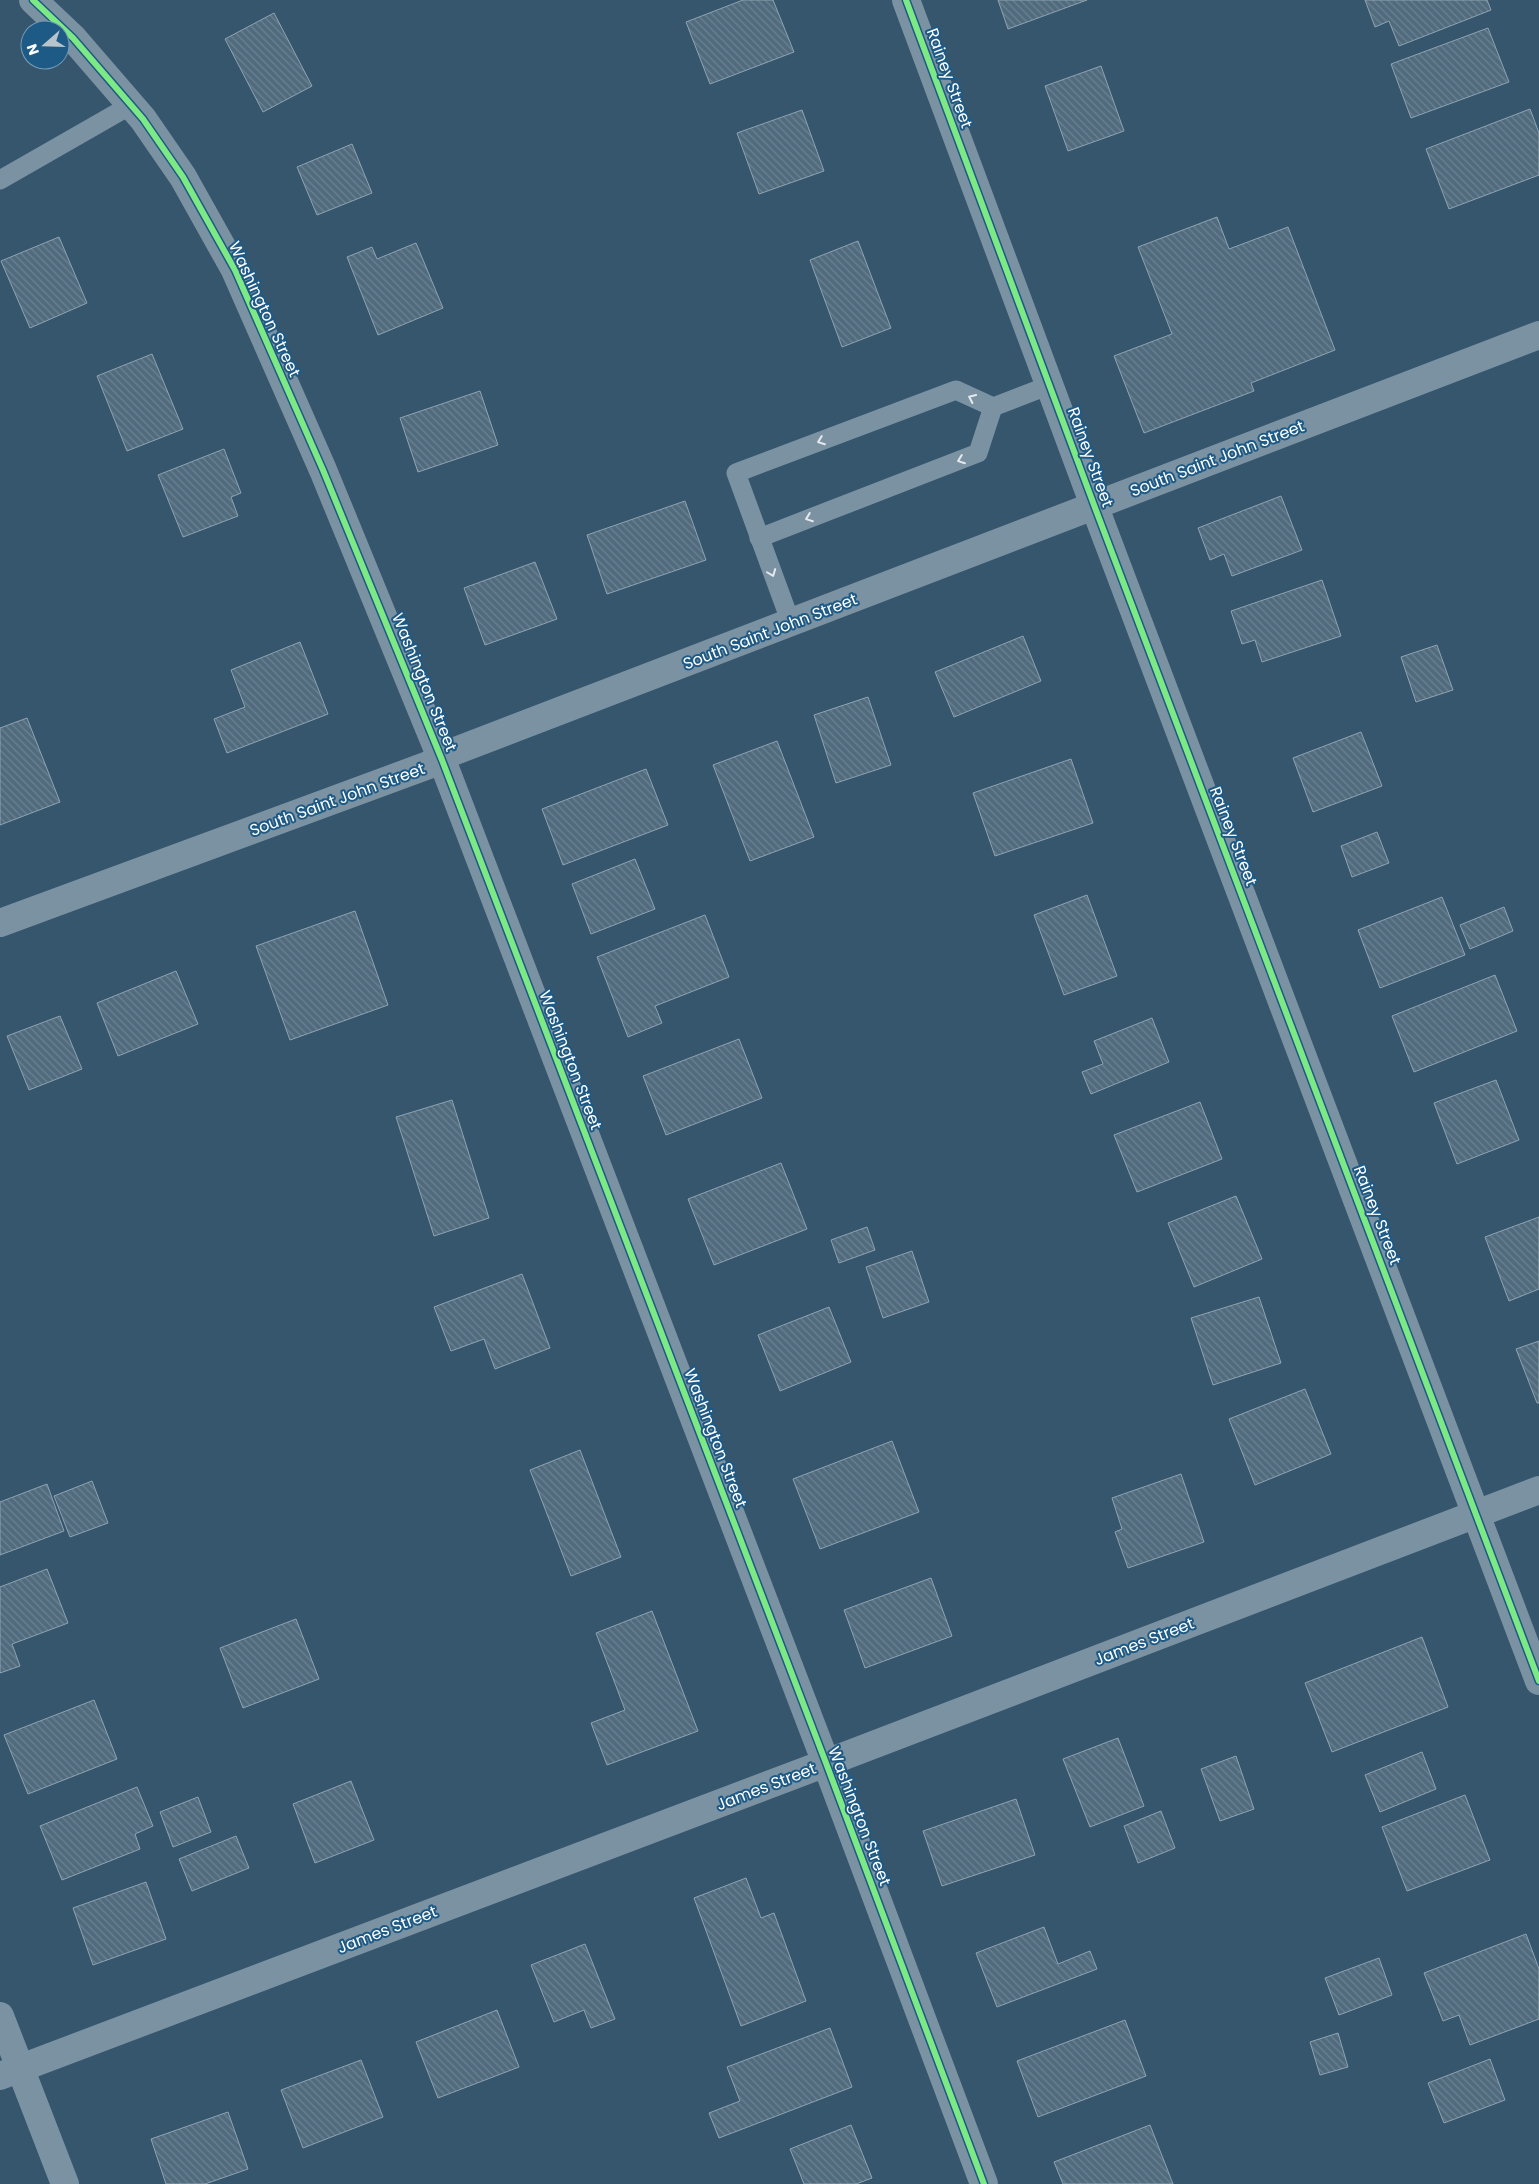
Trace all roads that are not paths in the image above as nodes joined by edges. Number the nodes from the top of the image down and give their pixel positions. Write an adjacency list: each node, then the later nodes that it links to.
1 (33, 0): 3 (street, Washington Street)
2 (906, 0): 6 (street, Rainey Street)
3 (131, 105): 4 (lane); 11 (street, Washington Street)
4 (0, 180)
5 (1539, 335): 8 (street, South Saint John Street)
6 (1050, 385): 7 (lane); 8 (street, Rainey Street)
7 (992, 407): 9 (lane, one-way to 9); 9 (lane, one-way to 9)
8 (1094, 504): 10 (street, South Saint John Street); 14 (street, Rainey Street)
9 (759, 538): 10 (lane, one-way to 10)
10 (791, 623): 11 (street, South Saint John Street)
11 (442, 760): 12 (street, South Saint John Street); 16 (street, Washington Street)
12 (0, 923)
13 (1539, 1490): 14 (street, James Street)
14 (1476, 1513): 15 (street, Rainey Street); 16 (street, James Street)
15 (1539, 1681)
16 (826, 1763): 18 (street, James Street); 20 (street, Washington Street)
17 (0, 2016): 18 (street)
18 (10, 2072): 19 (street)
19 (65, 2184)
20 (984, 2184)

